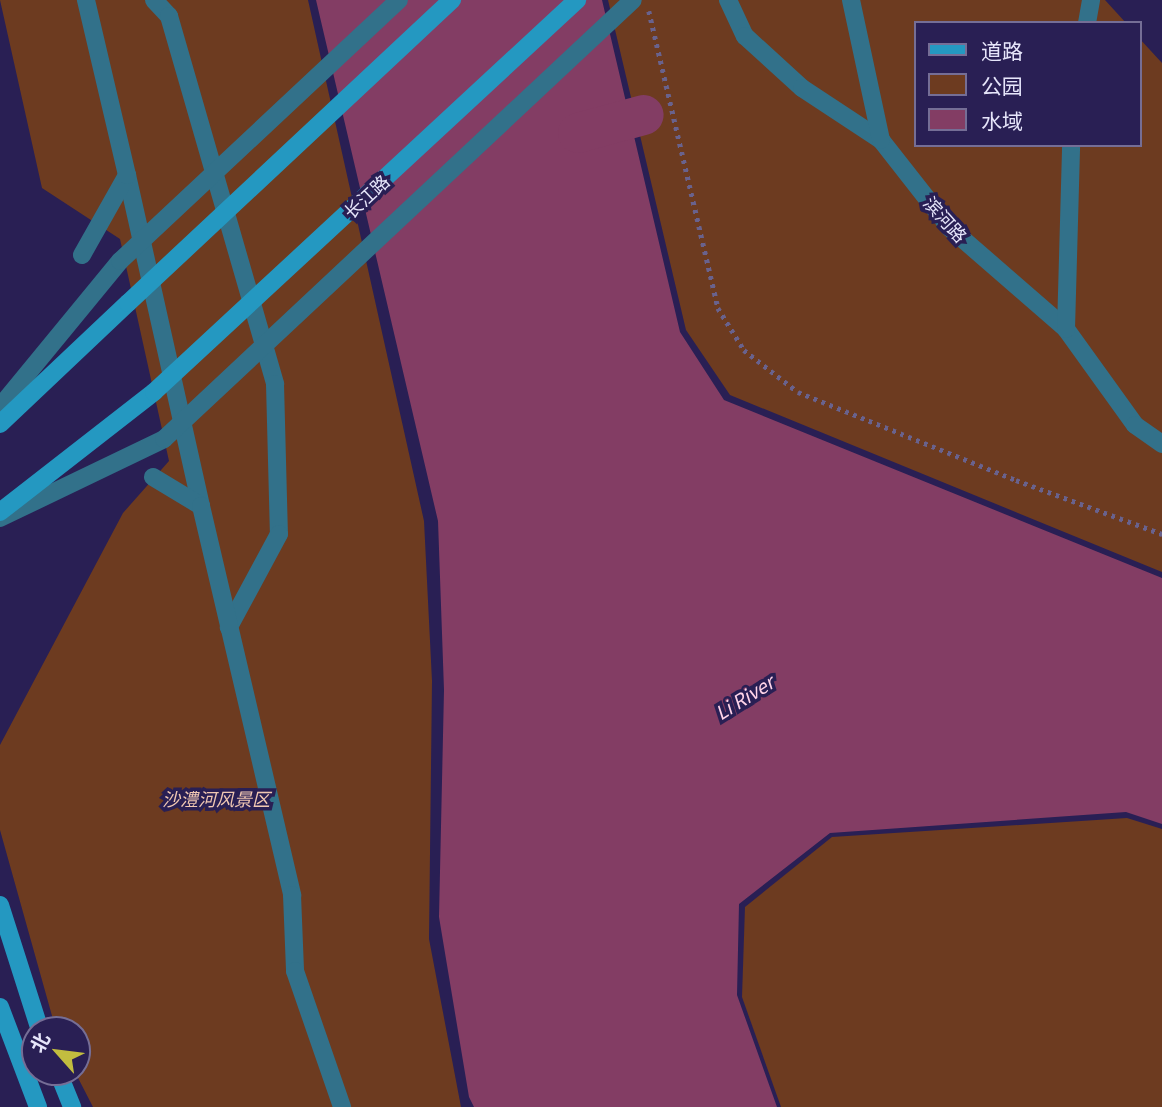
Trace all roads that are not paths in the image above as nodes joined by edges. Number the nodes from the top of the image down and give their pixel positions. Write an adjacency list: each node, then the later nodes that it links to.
1 (86, 0): 13 (street)
2 (154, 0): 23 (street)
3 (399, 0): 16 (street, bridge)
4 (452, 0): 17 (main road, bridge)
5 (577, 0): 21 (main road, 长江路, bridge)
6 (633, 0): 22 (street, bridge)
7 (729, 0): 11 (street, 滨河路)
8 (851, 0): 11 (street)
9 (1091, 0): 10 (street)
10 (1087, 21)
11 (881, 141): 15 (street, 滨河路)
12 (1071, 147): 15 (street)
13 (127, 175): 14 (street); 20 (street)
14 (82, 255)
15 (1066, 329): 18 (street, 滨河路)
16 (0, 407)
17 (0, 424)
18 (1162, 444)
19 (153, 477): 20 (street)
20 (201, 506): 23 (street)
21 (0, 512)
22 (0, 518)
23 (229, 627): 30 (street)
24 (0, 905): 26 (main road)
25 (0, 1007): 28 (main road)
26 (36, 1016)
27 (64, 1086): 29 (main road)
28 (38, 1107)
29 (72, 1107)
30 (342, 1107)

